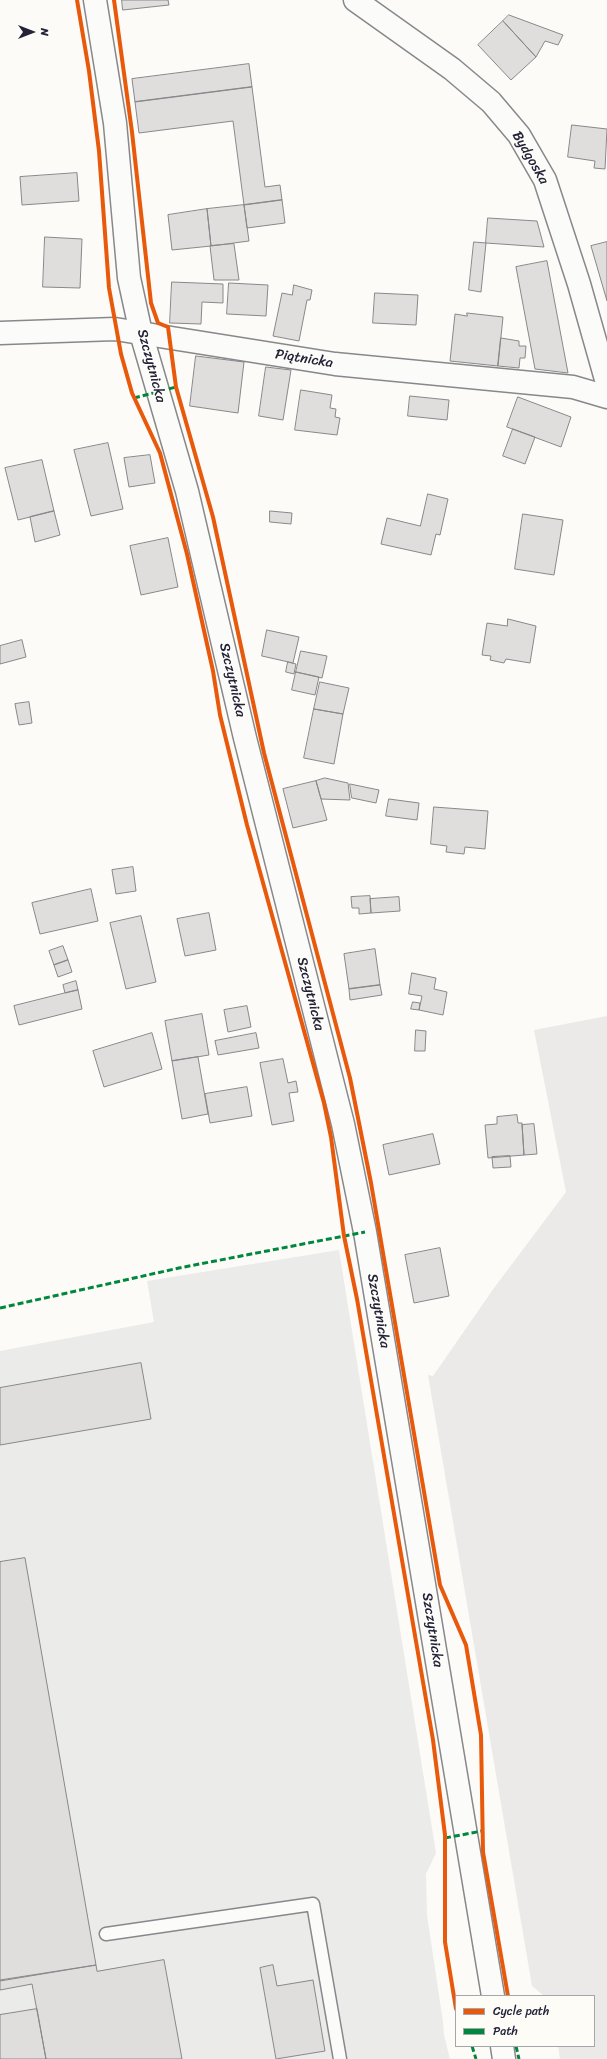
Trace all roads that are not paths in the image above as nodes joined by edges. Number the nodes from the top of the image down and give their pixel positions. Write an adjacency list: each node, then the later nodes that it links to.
1 (95, 0): 4 (street, Szczytnicka)
2 (355, 0): 5 (street, Bydgoska)
3 (0, 333): 4 (street, Piątnicka)
4 (141, 333): 6 (street, Piątnicka); 8 (street, Szczytnicka)
5 (607, 383)
6 (607, 398)
7 (106, 1934): 10 (lane)
8 (493, 1995)
9 (502, 2047): 11 (street)
10 (340, 2059)
11 (504, 2059)

